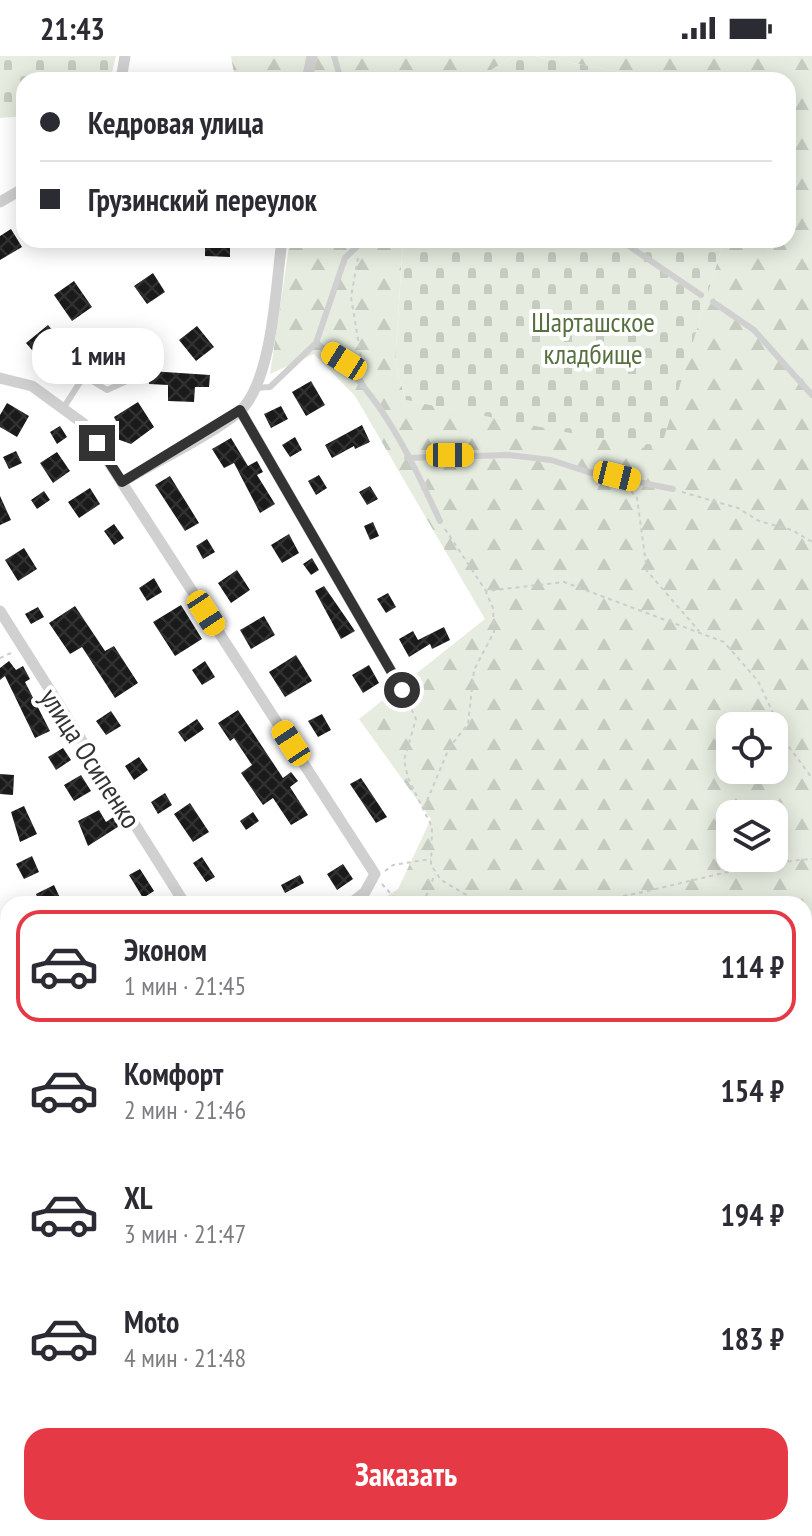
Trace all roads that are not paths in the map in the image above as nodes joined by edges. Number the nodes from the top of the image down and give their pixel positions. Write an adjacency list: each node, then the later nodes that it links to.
1 (281, 248): 11 (street)
2 (356, 248): 7 (lane)
3 (632, 248): 4 (lane)
4 (701, 295)
5 (713, 302): 12 (lane)
6 (127, 341): 8 (lane)
7 (316, 343): 11 (lane); 15 (lane)
8 (84, 376): 10 (lane); 13 (lane)
9 (0, 378): 13 (street)
10 (129, 380)
11 (254, 388): 14 (street)
12 (812, 395)
13 (64, 407): 16 (street)
14 (240, 410): 16 (street); 20 (street)
15 (407, 458): 17 (lane); 18 (lane)
16 (122, 482): 22 (street)
17 (673, 489)
18 (440, 521)
19 (0, 611): 21 (street, улица Осипенко)
20 (402, 690)
21 (180, 896)
22 (360, 896)

